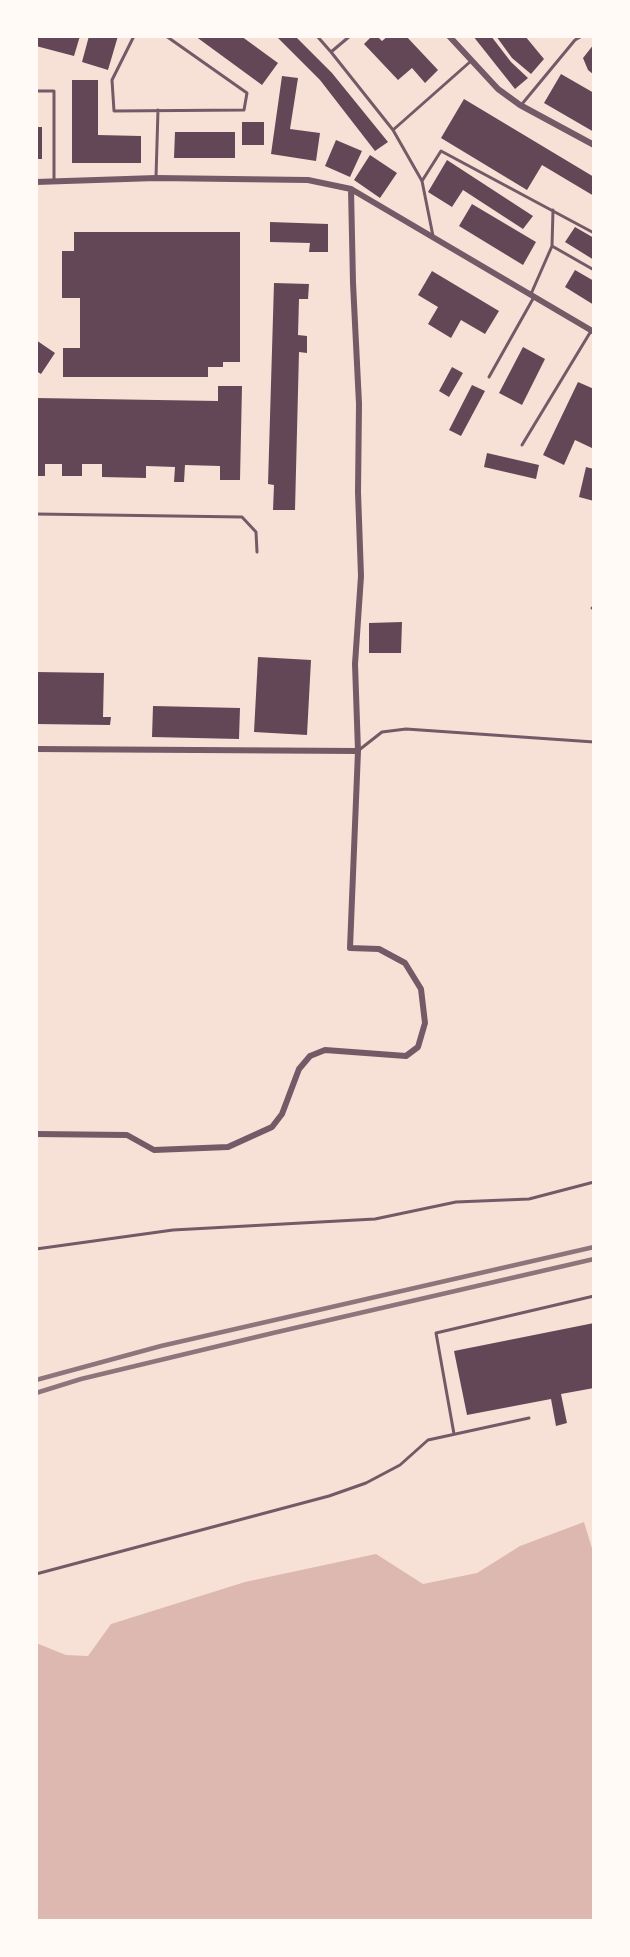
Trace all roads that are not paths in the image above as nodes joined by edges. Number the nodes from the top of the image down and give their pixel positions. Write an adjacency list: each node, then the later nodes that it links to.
1 (134, 36): 11 (lane)
2 (166, 36): 11 (lane)
3 (316, 36): 7 (lane)
4 (350, 36): 7 (lane)
5 (449, 36): 8 (street)
6 (582, 36): 10 (lane)
7 (331, 52): 12 (lane)
8 (471, 61): 10 (street); 12 (lane)
9 (36, 91): 17 (lane)
10 (520, 105): 13 (street)
11 (158, 110): 14 (lane)
12 (393, 129): 15 (lane)
13 (594, 145)
14 (156, 178): 17 (street); 18 (street)
15 (422, 181): 19 (lane); 21 (lane)
16 (36, 182): 17 (street)
17 (54, 182)
18 (351, 189): 21 (street); 32 (street)
19 (553, 210): 20 (lane); 22 (lane)
20 (594, 233)
21 (434, 238): 24 (street)
22 (552, 246): 23 (lane); 24 (lane)
23 (594, 270)
24 (533, 296): 25 (street); 26 (lane)
25 (593, 331): 27 (lane)
26 (489, 377)
27 (522, 445)
28 (36, 514): 29 (lane)
29 (257, 552)
30 (594, 742): 32 (lane)
31 (36, 749): 32 (street)
32 (358, 751): 33 (street)
33 (36, 1134)
34 (594, 1182): 35 (lane)
35 (36, 1249)
36 (594, 1296): 38 (lane)
37 (529, 1418): 38 (lane)
38 (454, 1434): 39 (lane)
39 (36, 1574)

